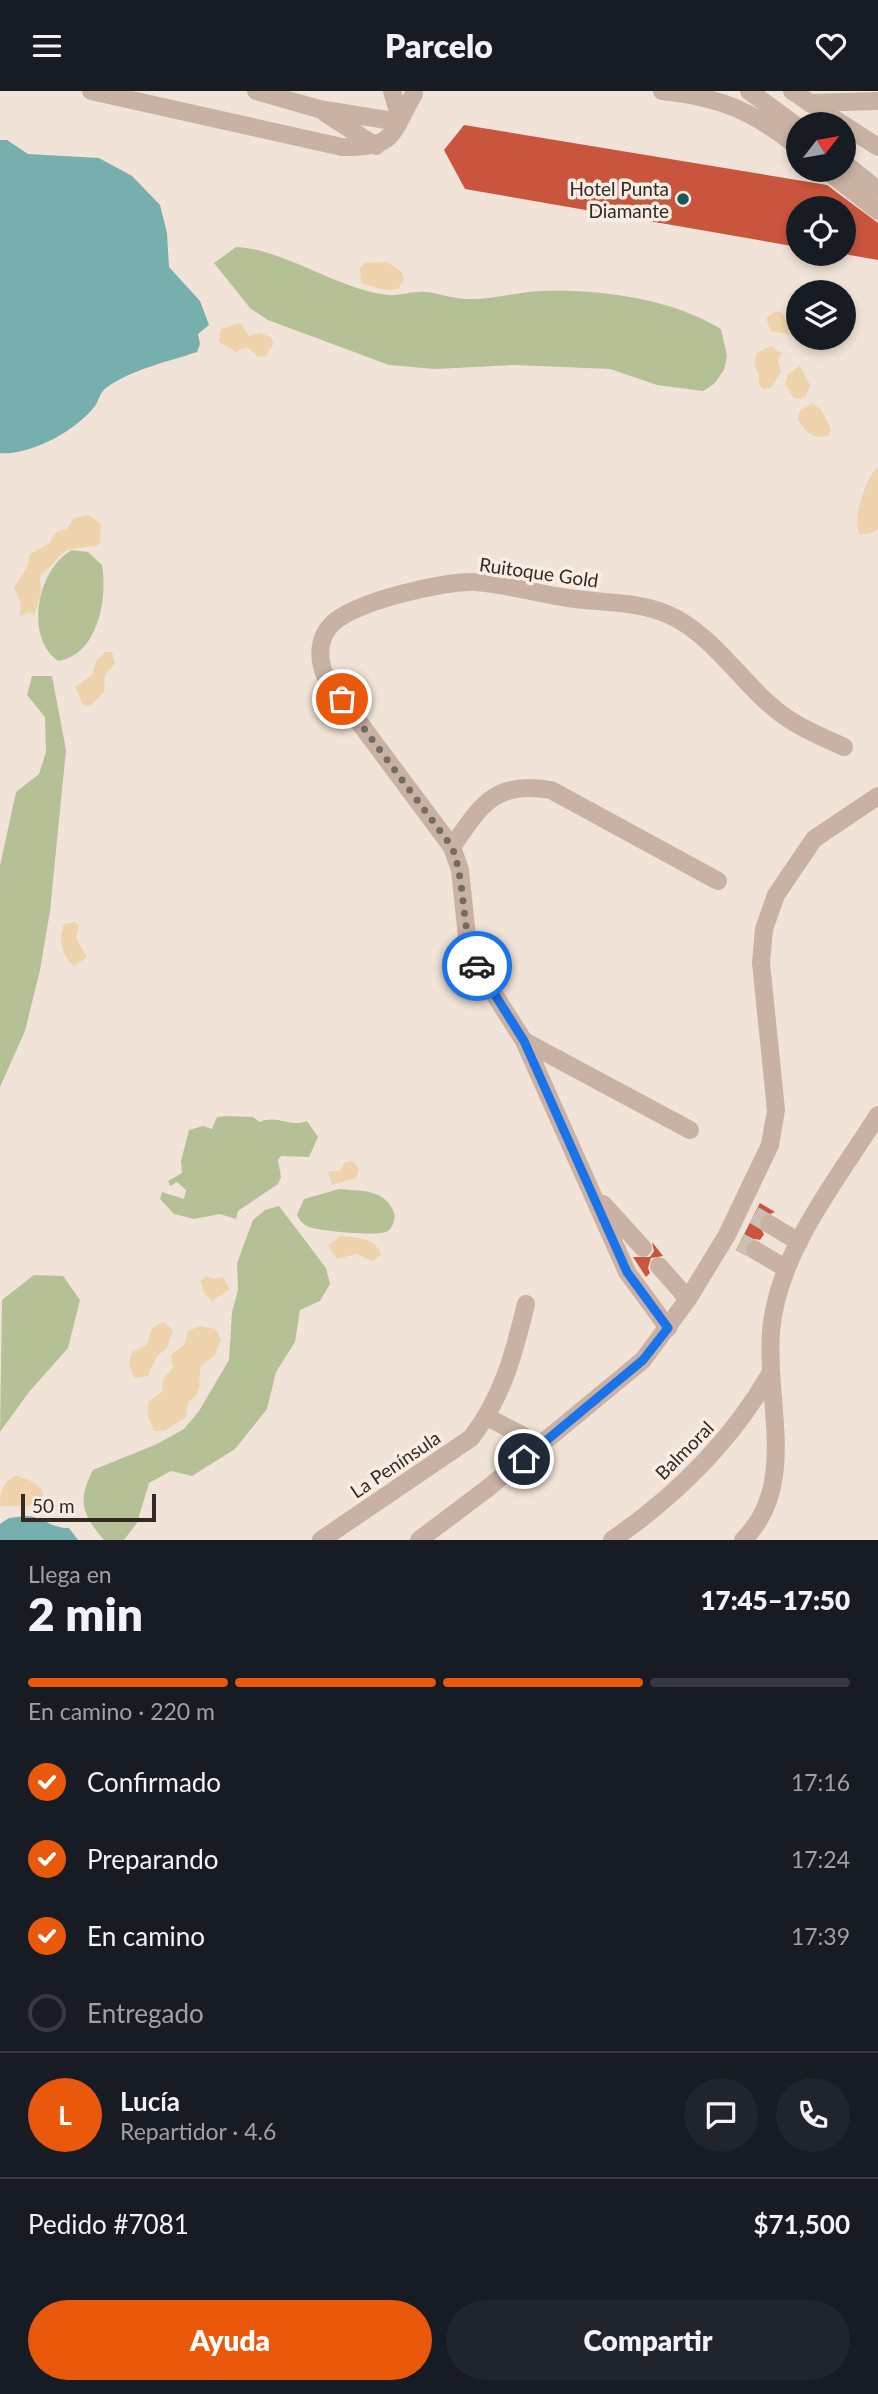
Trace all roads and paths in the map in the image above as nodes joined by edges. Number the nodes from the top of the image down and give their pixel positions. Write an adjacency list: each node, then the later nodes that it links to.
1 (91, 91): 16 (street)
2 (256, 91): 10 (street)
3 (392, 91): 13 (street)
4 (662, 91): 15 (street)
5 (750, 91): 12 (street)
6 (792, 91): 9 (street)
7 (412, 92): 13 (street)
8 (878, 101): 9 (street)
9 (809, 103): 11 (street)
10 (319, 109): 13 (street); 16 (street)
11 (823, 112)
12 (786, 118)
13 (399, 120): 16 (street)
14 (856, 133): 17 (street)
15 (786, 138)
16 (376, 146)
17 (878, 147)
18 (856, 173): 20 (street)
19 (841, 182): 21 (street)
20 (878, 191)
21 (878, 211)
22 (844, 747): 24 (street, Ruitoque Gold)
23 (878, 796): 31 (street)
24 (452, 847): 25 (street); 26 (street, Ruitoque Gold)
25 (718, 881)
26 (524, 1041): 29 (street, Ruitoque Gold); 30 (street, Ruitoque Gold)
27 (878, 1109): 28 (street, Balmoral)
28 (878, 1116): 33 (street, Balmoral)
29 (690, 1130)
30 (592, 1191): 34 (street, Ruitoque Gold); 39 (street, Ruitoque Gold)
31 (755, 1216): 32 (street); 33 (street)
32 (741, 1242): 36 (street); 37 (street)
33 (799, 1242): 36 (street, Balmoral)
34 (643, 1248)
35 (659, 1266): 37 (street)
36 (785, 1268): 40 (street, Balmoral)
37 (688, 1299): 39 (street)
38 (526, 1304): 41 (street, La Península)
39 (668, 1328): 42 (street)
40 (770, 1374): 45 (street, Balmoral); 46 (street, Balmoral)
41 (487, 1417): 42 (street); 43 (street, La Península)
42 (541, 1444): 44 (street)
43 (321, 1540)
44 (419, 1540)
45 (612, 1540)
46 (743, 1540)

